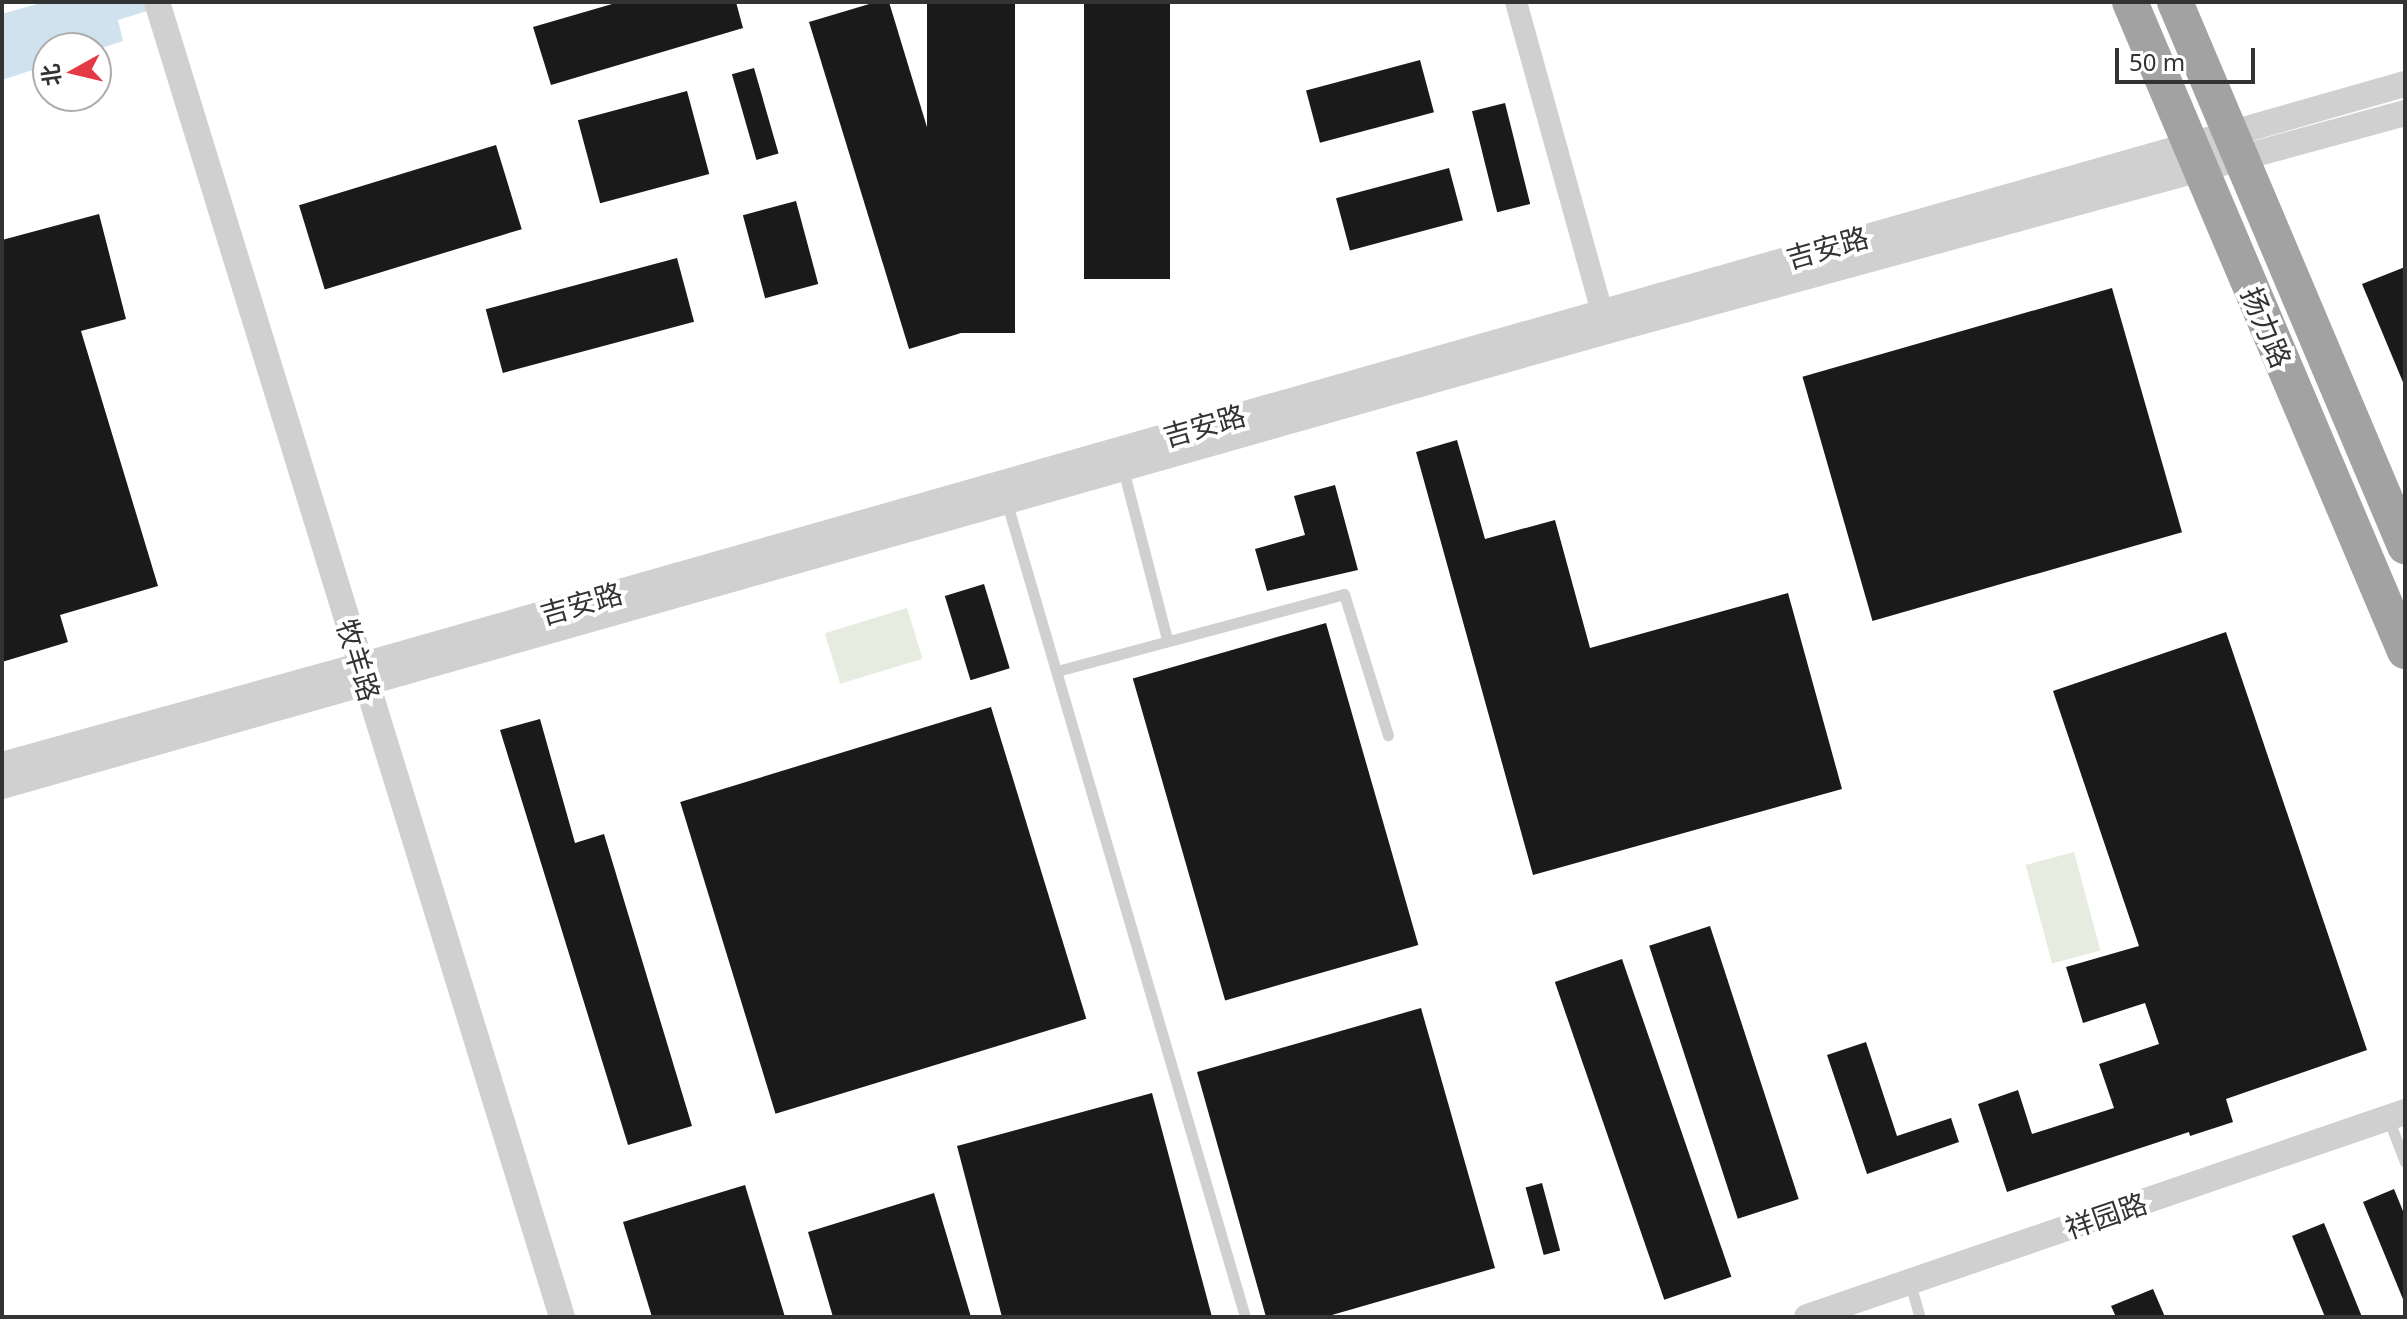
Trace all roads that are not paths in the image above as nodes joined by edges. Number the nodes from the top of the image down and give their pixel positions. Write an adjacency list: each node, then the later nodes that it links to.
1 (157, 2): 16 (street, 牧羊路)
2 (1516, 2): 9 (street)
3 (2130, 2): 8 (highway, 扬力路)
4 (2175, 2): 7 (highway, 扬力路)
5 (2405, 84): 7 (street, 吉安路)
6 (2405, 113): 7 (street, 吉安路)
7 (2238, 145): 8 (street, 吉安路); 12 (highway, 扬力路)
8 (2194, 156): 9 (street, 吉安路); 10 (street, 吉安路); 14 (highway, 扬力路)
9 (1602, 312): 10 (street, 吉安路)
10 (1121, 460): 11 (street, 吉安路); 13 (lane)
11 (1004, 493): 15 (lane); 16 (street, 吉安路)
12 (2405, 546)
13 (1167, 639): 15 (lane); 17 (lane)
14 (2405, 651)
15 (1057, 671): 24 (lane)
16 (363, 676): 18 (street, 吉安路); 19 (street, 吉安路); 23 (street, 牧羊路)
17 (1388, 735)
18 (2, 765)
19 (2, 786)
20 (2396, 1115): 21 (lane); 22 (street, 祥园路)
21 (2405, 1162)
22 (1909, 1282): 25 (street, 祥园路); 26 (lane)
23 (562, 1317)
24 (1245, 1317)
25 (1807, 1317)
26 (1920, 1317)

